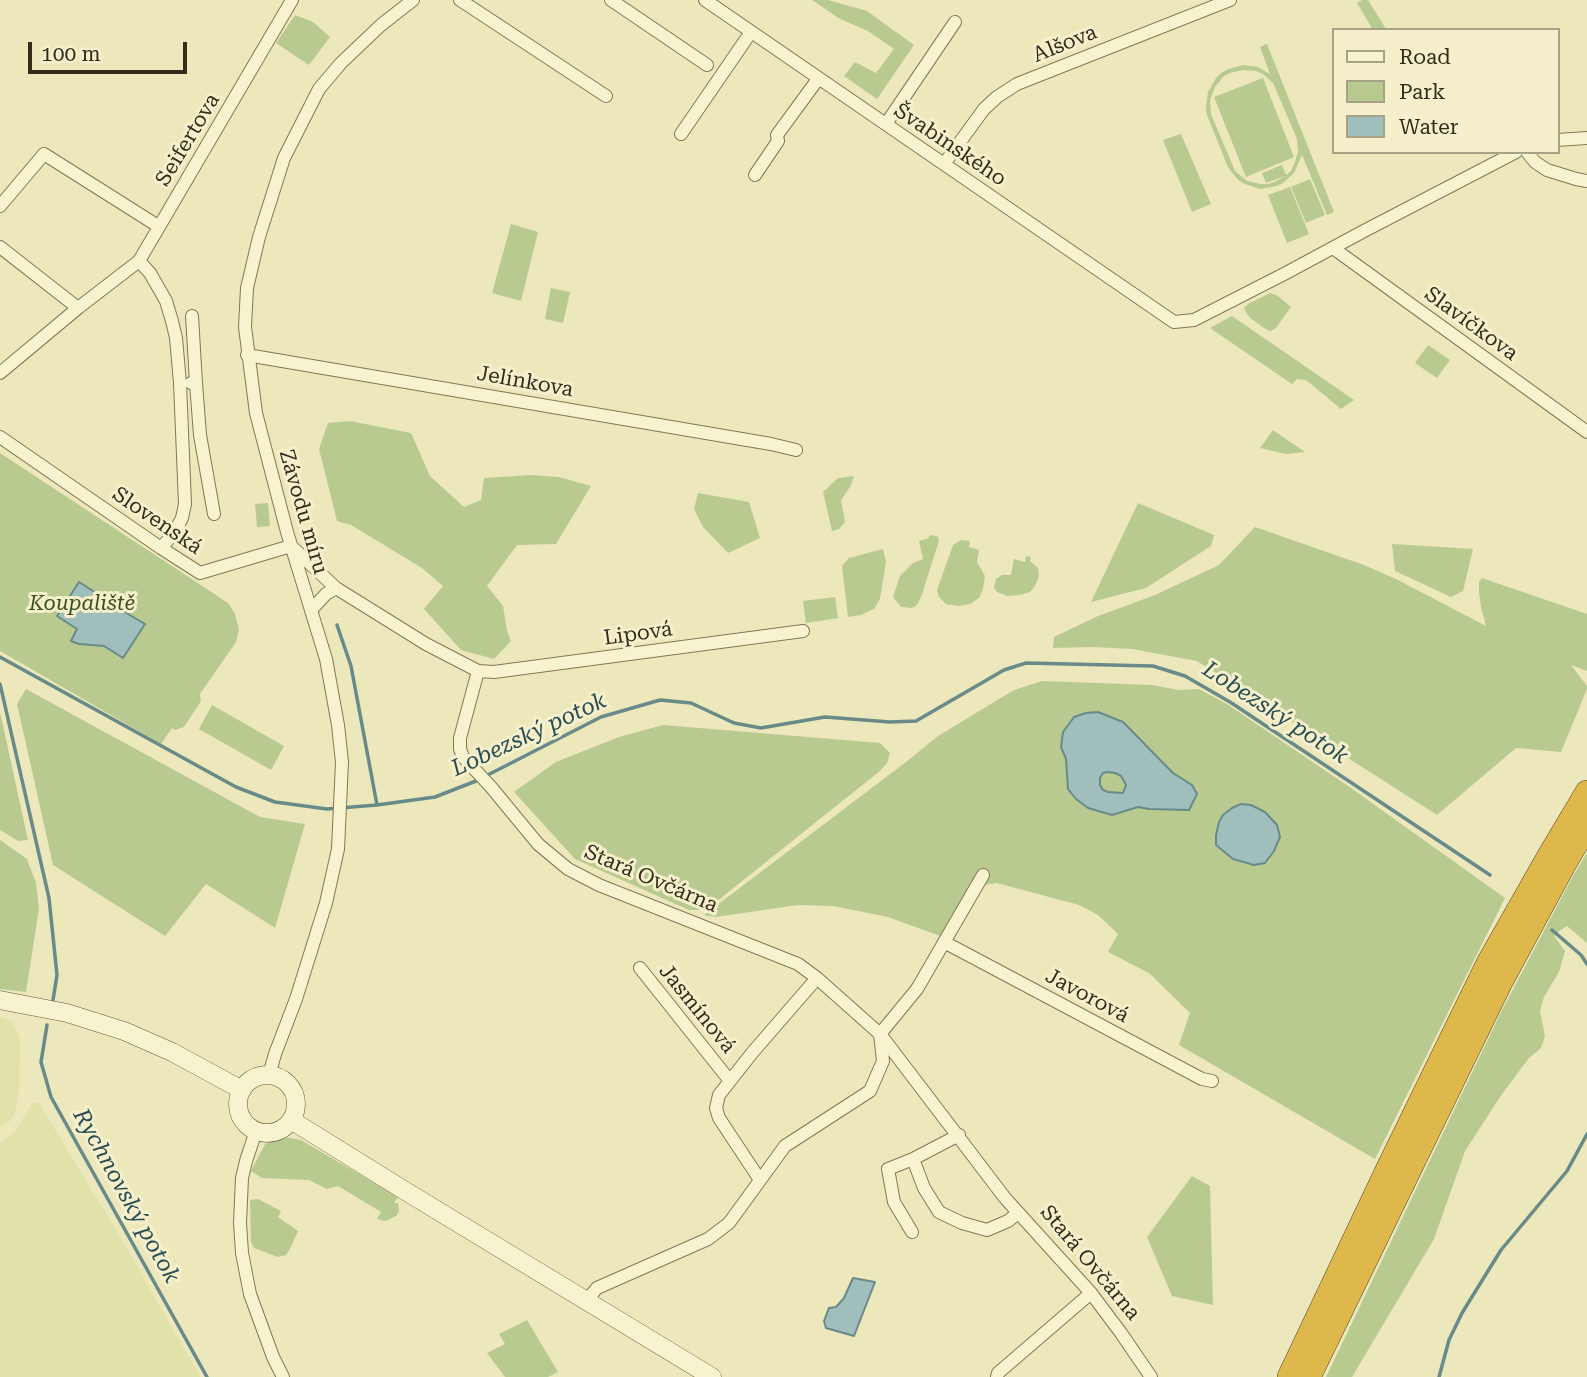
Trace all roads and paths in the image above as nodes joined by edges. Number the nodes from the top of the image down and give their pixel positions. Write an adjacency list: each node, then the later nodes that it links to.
1 (292, 0): 22 (street, Seifertova)
2 (413, 0): 28 (street, Závodu míru)
3 (460, 0): 11 (street)
4 (611, 0): 9 (street)
5 (705, 0): 8 (street, Švabinského)
6 (1230, 0): 18 (street, Alšova)
7 (955, 22): 12 (street)
8 (751, 32): 10 (street, Švabinského); 13 (street)
9 (707, 65)
10 (818, 79): 12 (street, Švabinského); 19 (street)
11 (606, 96)
12 (886, 124): 18 (street, Švabinského)
13 (681, 134)
14 (1587, 138): 15 (street)
15 (1559, 140)
16 (1512, 154): 24 (street)
17 (1529, 154): 20 (street)
18 (944, 164): 24 (street, Švabinského)
19 (755, 175)
20 (1587, 181)
21 (0, 206): 22 (street)
22 (158, 226): 25 (street, Seifertova)
23 (0, 247): 26 (street)
24 (1333, 248): 32 (street, Slavíčkova)
25 (139, 261): 26 (street, Seifertova); 30 (street)
26 (78, 308): 29 (street, Seifertova)
27 (192, 316): 31 (street)
28 (247, 355): 34 (street, Jelínkova); 36 (street, Závodu míru)
29 (2, 369)
30 (180, 383): 31 (street); 37 (street)
31 (196, 383): 35 (street)
32 (1587, 432)
33 (0, 436): 37 (street, Slovenská)
34 (796, 450)
35 (214, 514)
36 (291, 545): 37 (street, Slovenská); 38 (street); 39 (street, Závodu míru)
37 (161, 548)
38 (336, 588): 39 (street); 41 (street)
39 (312, 609): 50 (street, Závodu míru)
40 (803, 631): 41 (street, Lipová)
41 (478, 671): 47 (street, Stará Ovčárna)
42 (1587, 792): 63 (highway)
43 (1587, 827): 63 (highway)
44 (983, 876): 45 (street)
45 (944, 942): 49 (street); 52 (street, Javorová)
46 (640, 968): 51 (street, Jasmínová)
47 (817, 978): 49 (street, Stará Ovčárna); 51 (street)
48 (0, 1000): 53 (main road)
49 (880, 1034): 56 (street, Stará Ovčárna); 58 (street)
50 (270, 1075): 53 (main road); 54 (main road)
51 (730, 1081): 58 (street, Jasmínová)
52 (1212, 1081)
53 (242, 1090): 55 (main road)
54 (291, 1120): 55 (main road); 62 (main road)
55 (256, 1131): 64 (street)
56 (959, 1135): 57 (street); 59 (street, Stará Ovčárna)
57 (913, 1159): 59 (street, Stará Ovčárna); 60 (street)
58 (760, 1180): 62 (street)
59 (1018, 1213): 61 (street, Stará Ovčárna)
60 (912, 1233)
61 (1091, 1293): 66 (street); 67 (street, Stará Ovčárna)
62 (587, 1300): 65 (main road)
63 (1301, 1373)
64 (283, 1377)
65 (712, 1377)
66 (997, 1377)
67 (1151, 1377)

